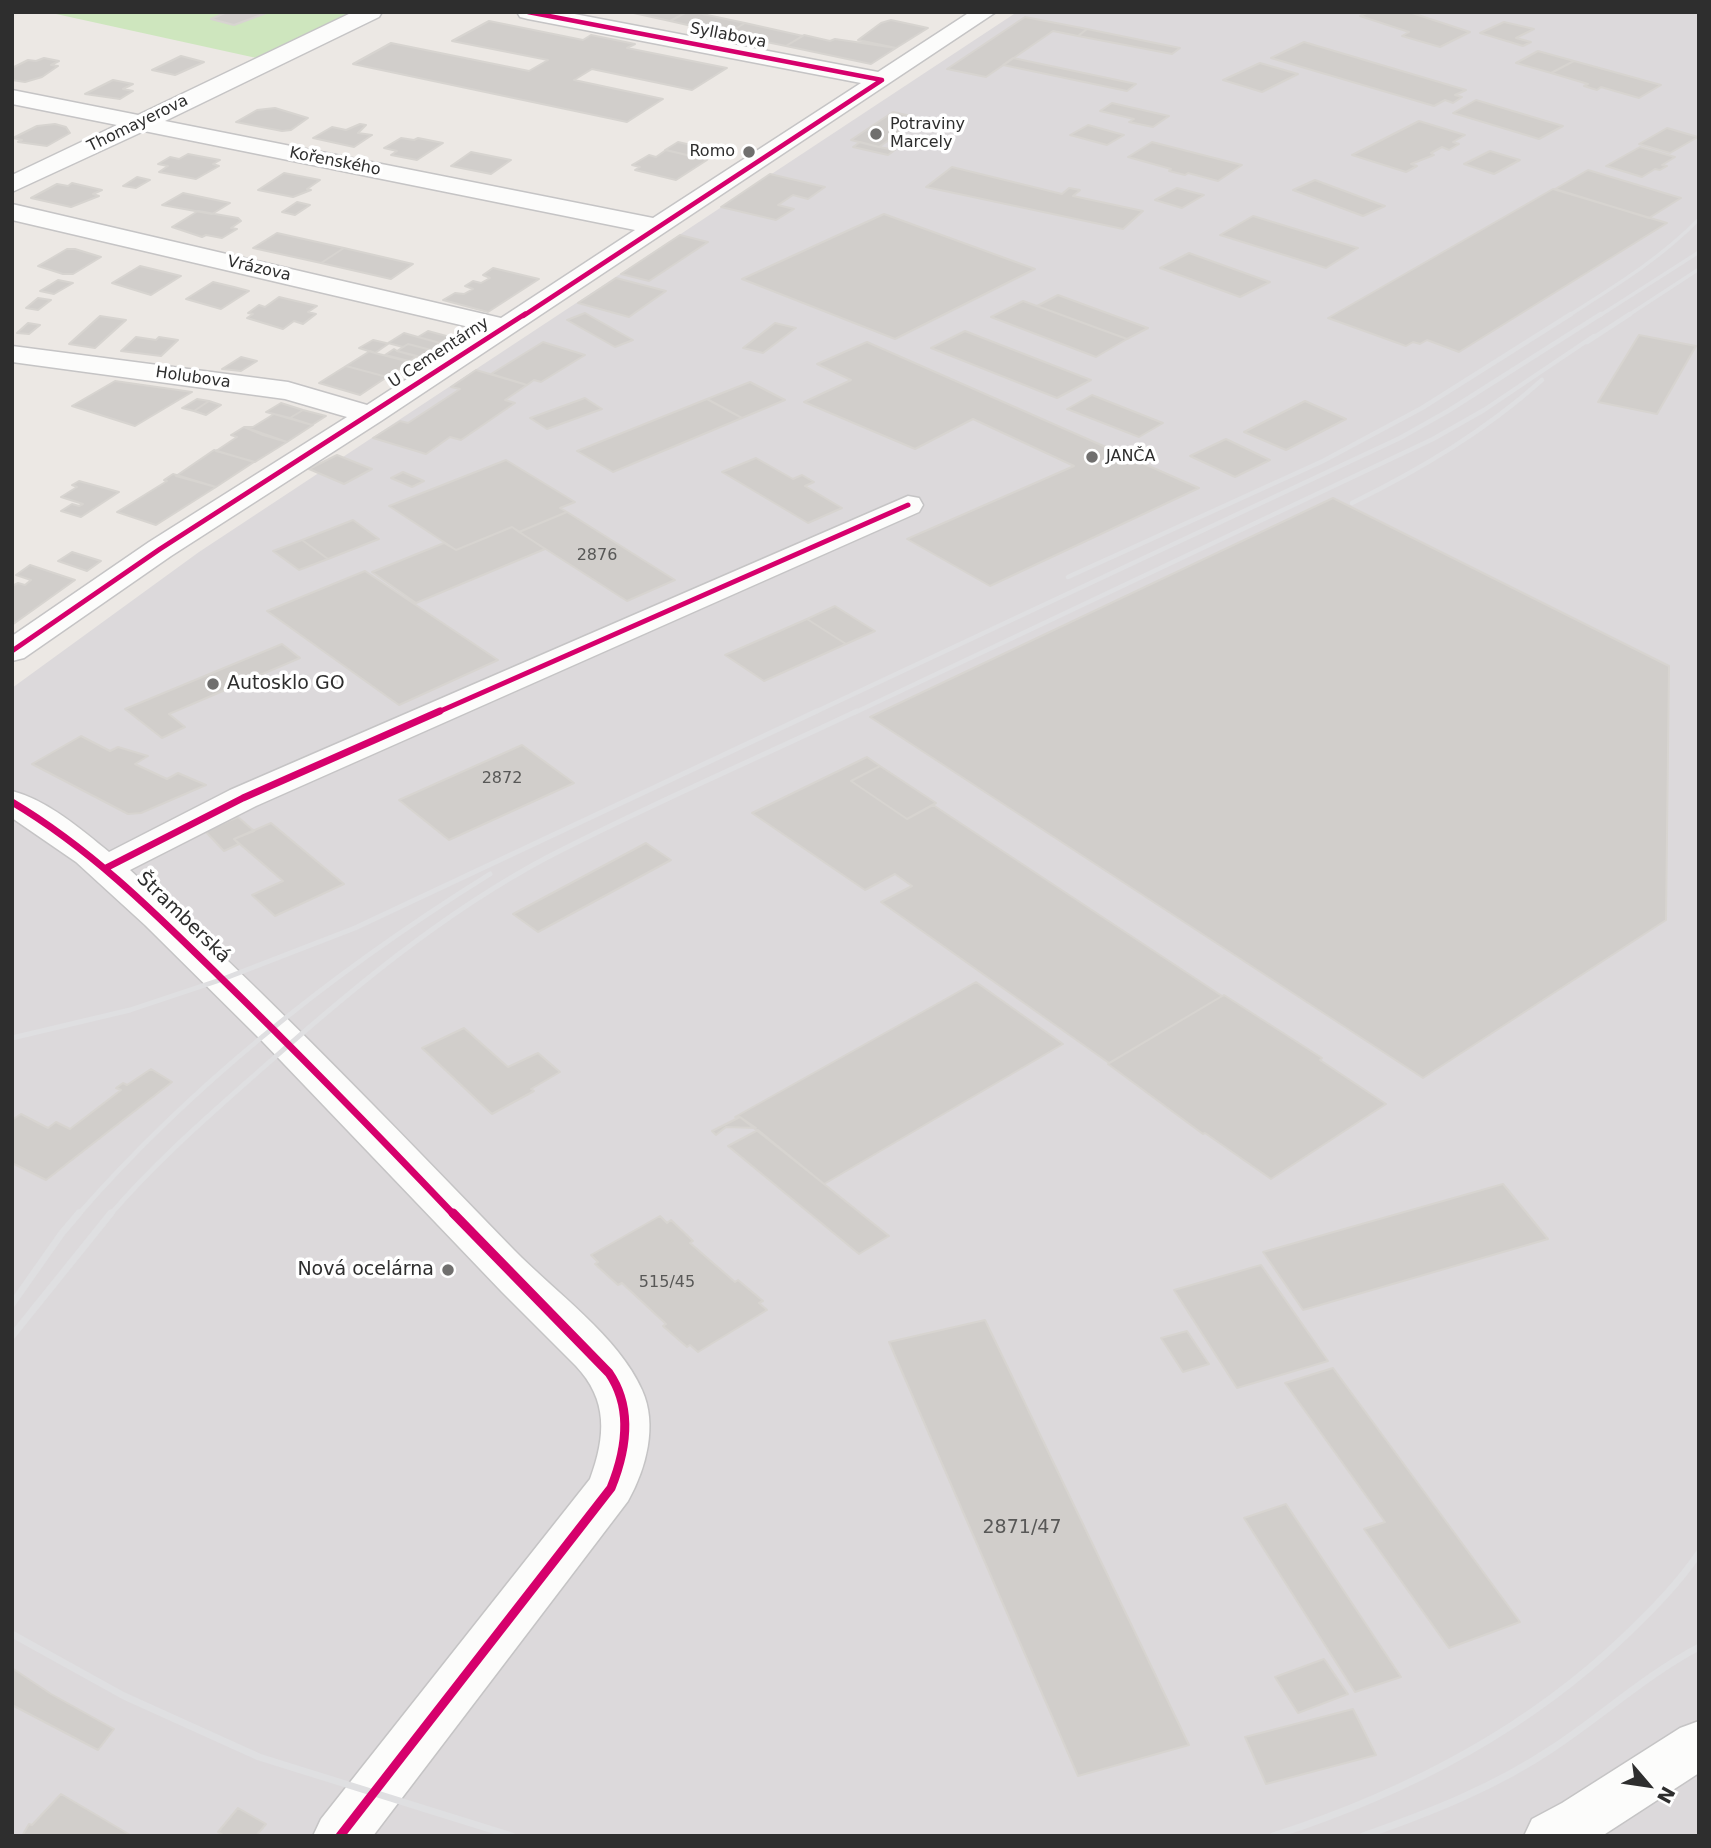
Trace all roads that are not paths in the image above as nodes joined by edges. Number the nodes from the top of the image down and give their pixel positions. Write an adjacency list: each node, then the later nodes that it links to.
1 (371, 12): 6 (street, Thomayerova)
2 (528, 12): 4 (street, Syllabova)
3 (980, 13): 4 (street, U Cementárny)
4 (882, 80): 9 (street, U Cementárny)
5 (12, 97): 6 (street, Kořenského)
6 (140, 123): 7 (street, Thomayerova); 9 (street, Kořenského)
7 (12, 185)
8 (12, 212): 10 (street, Vrázova)
9 (657, 227): 10 (street, U Cementárny)
10 (505, 327): 12 (street, U Cementárny)
11 (12, 354): 12 (street, Holubova)
12 (371, 415): 14 (street, U Cementárny)
13 (908, 505): 16 (street)
14 (12, 651)
15 (12, 802): 16 (street, Štramberská)
16 (106, 868): 18 (street, Štramberská)
17 (1699, 1744): 19 (street)
18 (340, 1836)
19 (1550, 1836)

